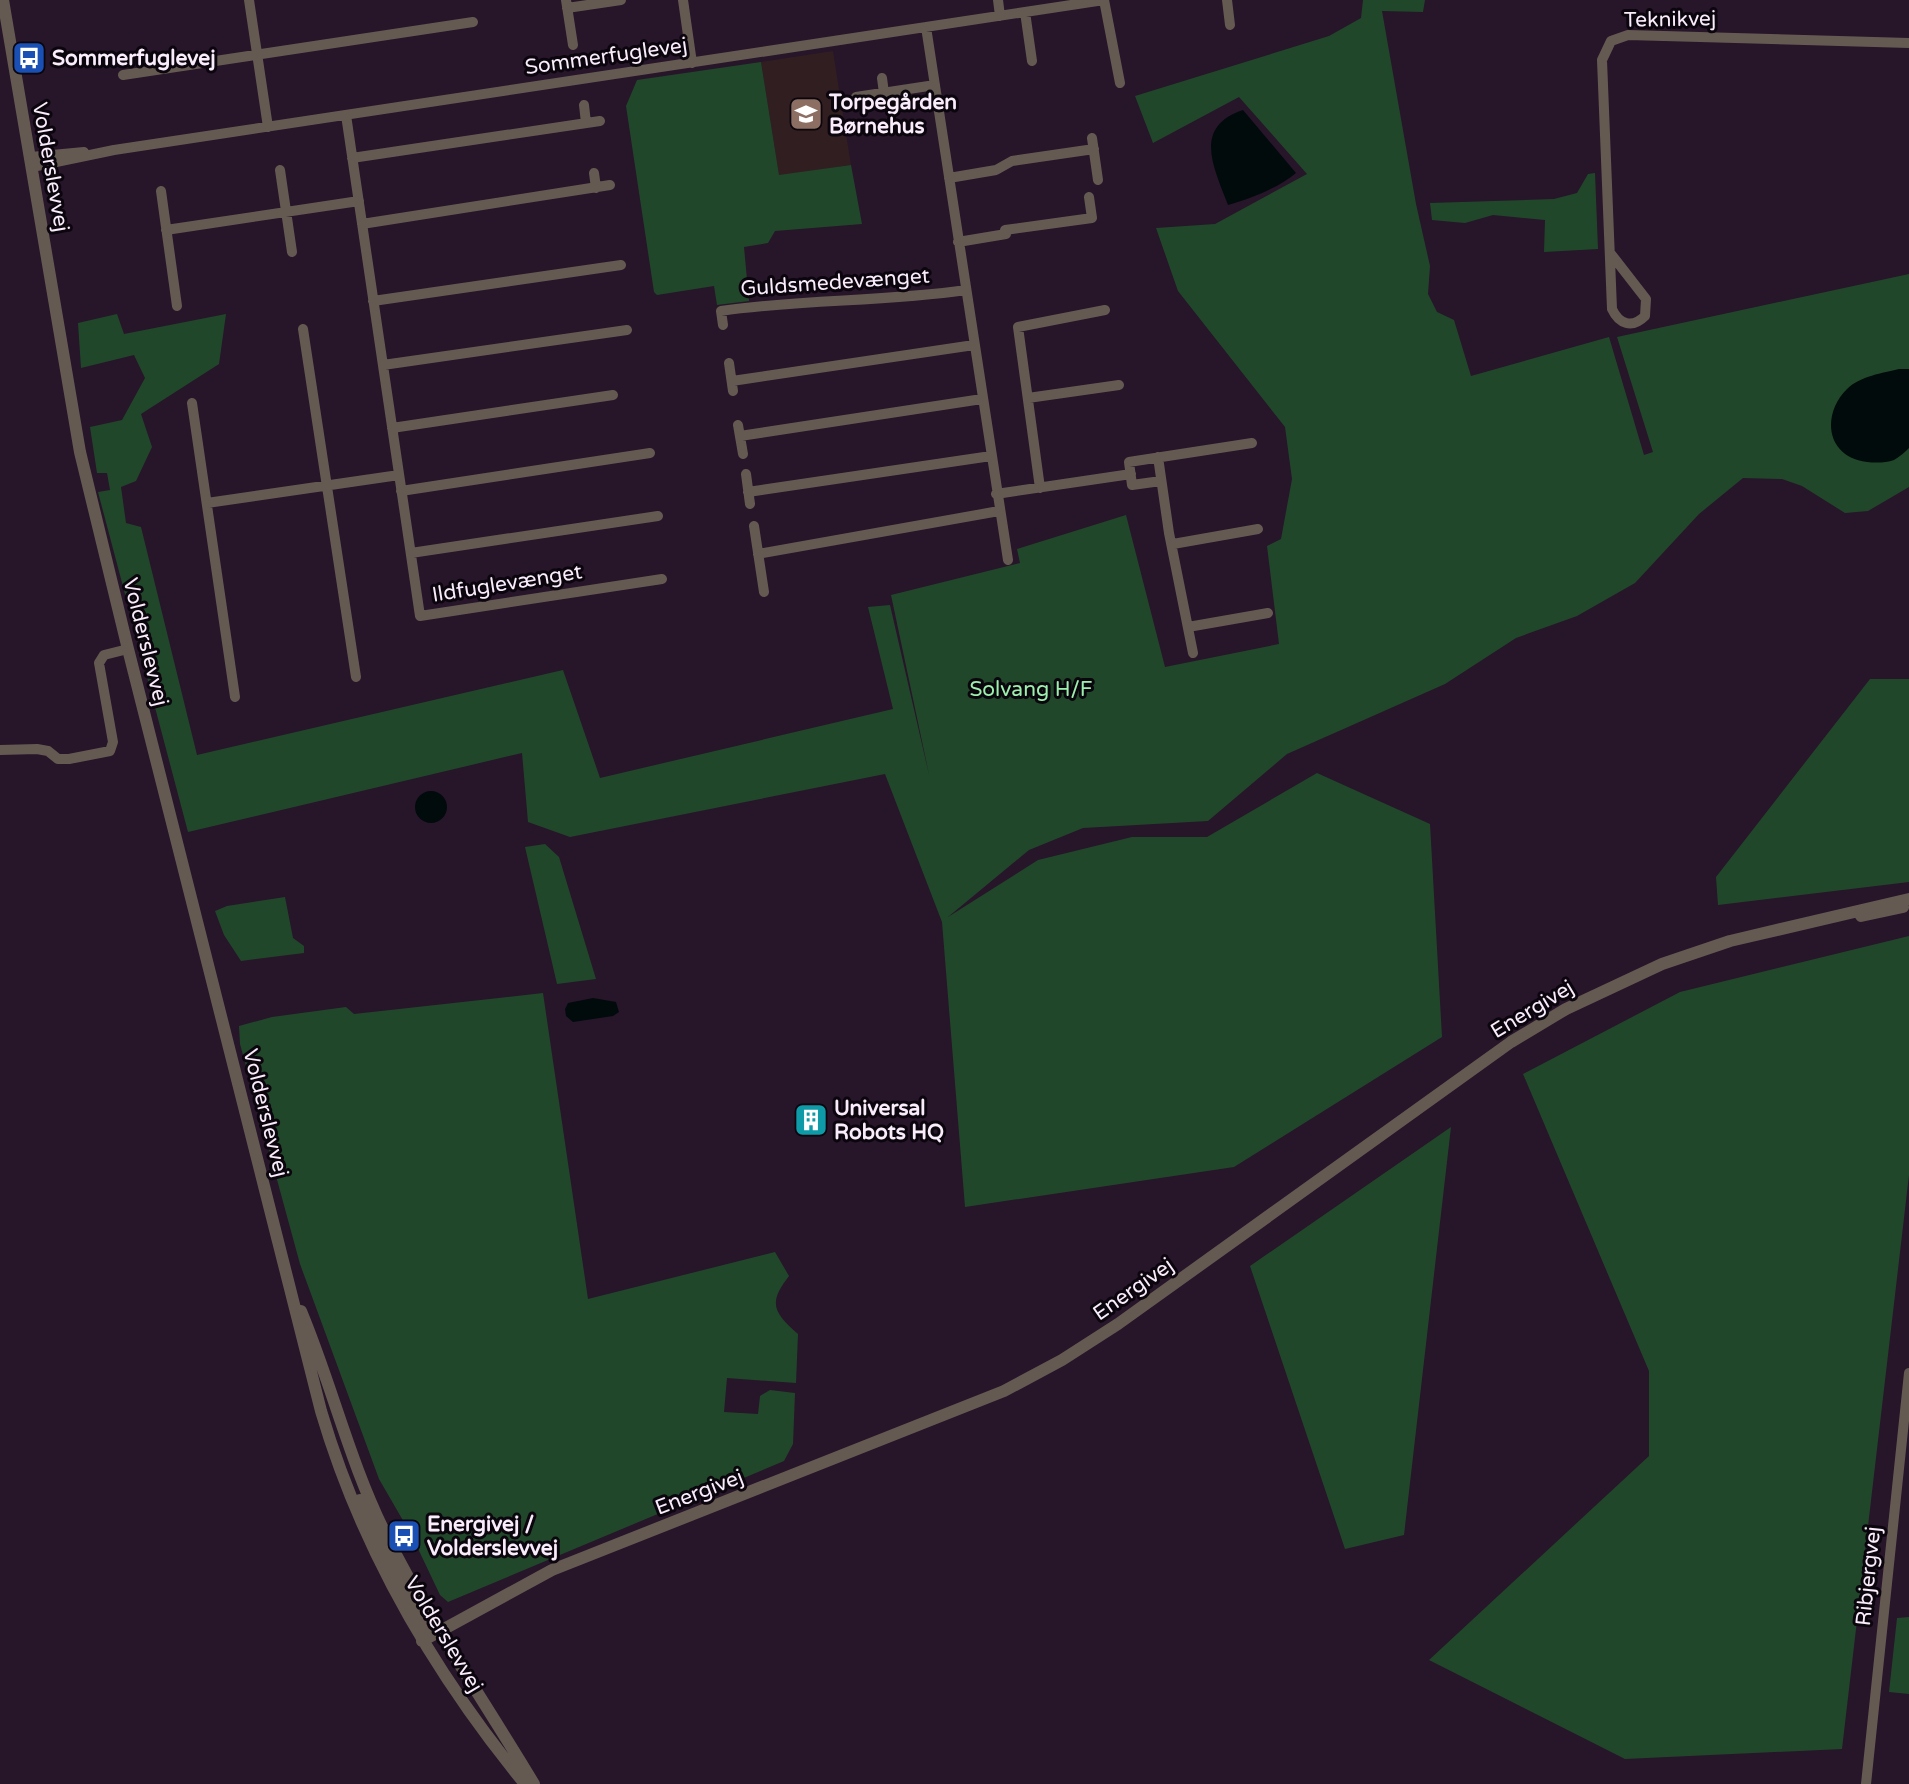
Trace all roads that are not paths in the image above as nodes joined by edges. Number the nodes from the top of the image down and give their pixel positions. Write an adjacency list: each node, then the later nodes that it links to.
1 (3, 0): 31 (street, Volderslevvej)
2 (249, 0): 16 (street)
3 (621, 0): 8 (street)
4 (683, 0): 18 (street)
5 (998, 0): 10 (street)
6 (1104, 0): 9 (street, Sommerfuglevej); 21 (street)
7 (1227, 0): 12 (street)
8 (566, 4): 15 (street)
9 (1024, 12): 10 (street, Sommerfuglevej); 17 (street)
10 (1000, 16): 13 (street, Sommerfuglevej)
11 (473, 22): 16 (street)
12 (1230, 25)
13 (926, 27): 18 (street, Sommerfuglevej); 22 (street)
14 (1909, 43): 46 (street, Teknikvej)
15 (573, 45)
16 (257, 55): 19 (street); 29 (street)
17 (1032, 61)
18 (692, 63): 26 (street, Sommerfuglevej)
19 (123, 75)
20 (882, 78): 23 (street)
21 (1120, 83)
22 (935, 85): 23 (street); 34 (street)
23 (884, 93): 24 (street)
24 (856, 97)
25 (584, 105): 28 (street)
26 (346, 115): 29 (street, Sommerfuglevej); 30 (street, Ildfuglevænget)
27 (600, 121): 28 (street)
28 (586, 123): 30 (street)
29 (268, 127): 31 (street, Sommerfuglevej)
30 (352, 158): 40 (street, Ildfuglevænget)
31 (31, 162): 92 (street, Volderslevvej)
32 (280, 170): 41 (street)
33 (594, 173): 37 (street)
34 (949, 178): 35 (street); 44 (street)
35 (1098, 180)
36 (610, 185): 37 (street)
37 (596, 188): 42 (street)
38 (160, 191): 43 (street)
39 (1089, 197): 44 (street)
40 (358, 201): 41 (street); 42 (street, Ildfuglevænget)
41 (286, 212): 43 (street); 45 (street)
42 (362, 224): 49 (street, Ildfuglevænget)
43 (166, 230): 50 (street)
44 (958, 242): 48 (street)
45 (292, 252)
46 (1611, 254): 46 (street, Teknikvej)
47 (621, 265): 49 (street)
48 (966, 290): 52 (street, Guldsmedevænget); 55 (street)
49 (373, 301): 57 (street, Ildfuglevænget)
50 (177, 306)
51 (1105, 310): 60 (street)
52 (723, 325)
53 (303, 329): 73 (street)
54 (627, 330): 57 (street)
55 (974, 345): 56 (street); 61 (street)
56 (729, 363)
57 (383, 365): 63 (street, Ildfuglevænget)
58 (1119, 385): 60 (street)
59 (613, 395): 63 (street)
60 (1028, 398): 74 (street)
61 (982, 399): 66 (street); 67 (street)
62 (192, 403): 78 (street)
63 (392, 428): 71 (street, Ildfuglevænget)
64 (1252, 443): 68 (street)
65 (650, 453): 75 (street)
66 (743, 454)
67 (991, 456): 76 (street); 77 (street)
68 (1158, 458): 70 (street); 72 (street)
69 (746, 474): 76 (street)
70 (1131, 474): 72 (street); 74 (street)
71 (399, 475): 73 (street); 75 (street, Ildfuglevænget)
72 (1161, 481): 84 (street)
73 (328, 486): 78 (street); 94 (street)
74 (1040, 488): 77 (street)
75 (401, 491): 85 (street, Ildfuglevænget)
76 (748, 492): 79 (street)
77 (996, 494): 80 (street)
78 (207, 503): 95 (street)
79 (750, 504)
80 (999, 511): 86 (street); 87 (street)
81 (658, 516): 85 (street, Ildfuglevænget)
82 (754, 526): 86 (street)
83 (1258, 529): 84 (street)
84 (1173, 544): 91 (street)
85 (411, 553): 88 (street, Ildfuglevænget)
86 (758, 554): 89 (street)
87 (1008, 560)
88 (662, 579)
89 (764, 592)
90 (1268, 613): 91 (street)
91 (1188, 627): 93 (street)
92 (128, 649): 96 (street); 100 (street, Volderslevvej)
93 (1193, 653)
94 (356, 677)
95 (236, 697)
96 (0, 750)
97 (1909, 899): 99 (street, Energivej)
98 (1909, 905): 99 (street, Energivej)
99 (1833, 918): 103 (street, Energivej)
100 (290, 1285): 102 (street, Volderslevvej); 103 (street, Volderslevvej)
101 (1909, 1373): 107 (street, Ribjergvej)
102 (321, 1412): 103 (street); 104 (street, Volderslevvej)
103 (438, 1632): 104 (street, Energivej); 106 (street, Volderslevvej)
104 (423, 1641): 105 (street, Volderslevvej)
105 (525, 1784)
106 (534, 1784)
107 (1866, 1784)

